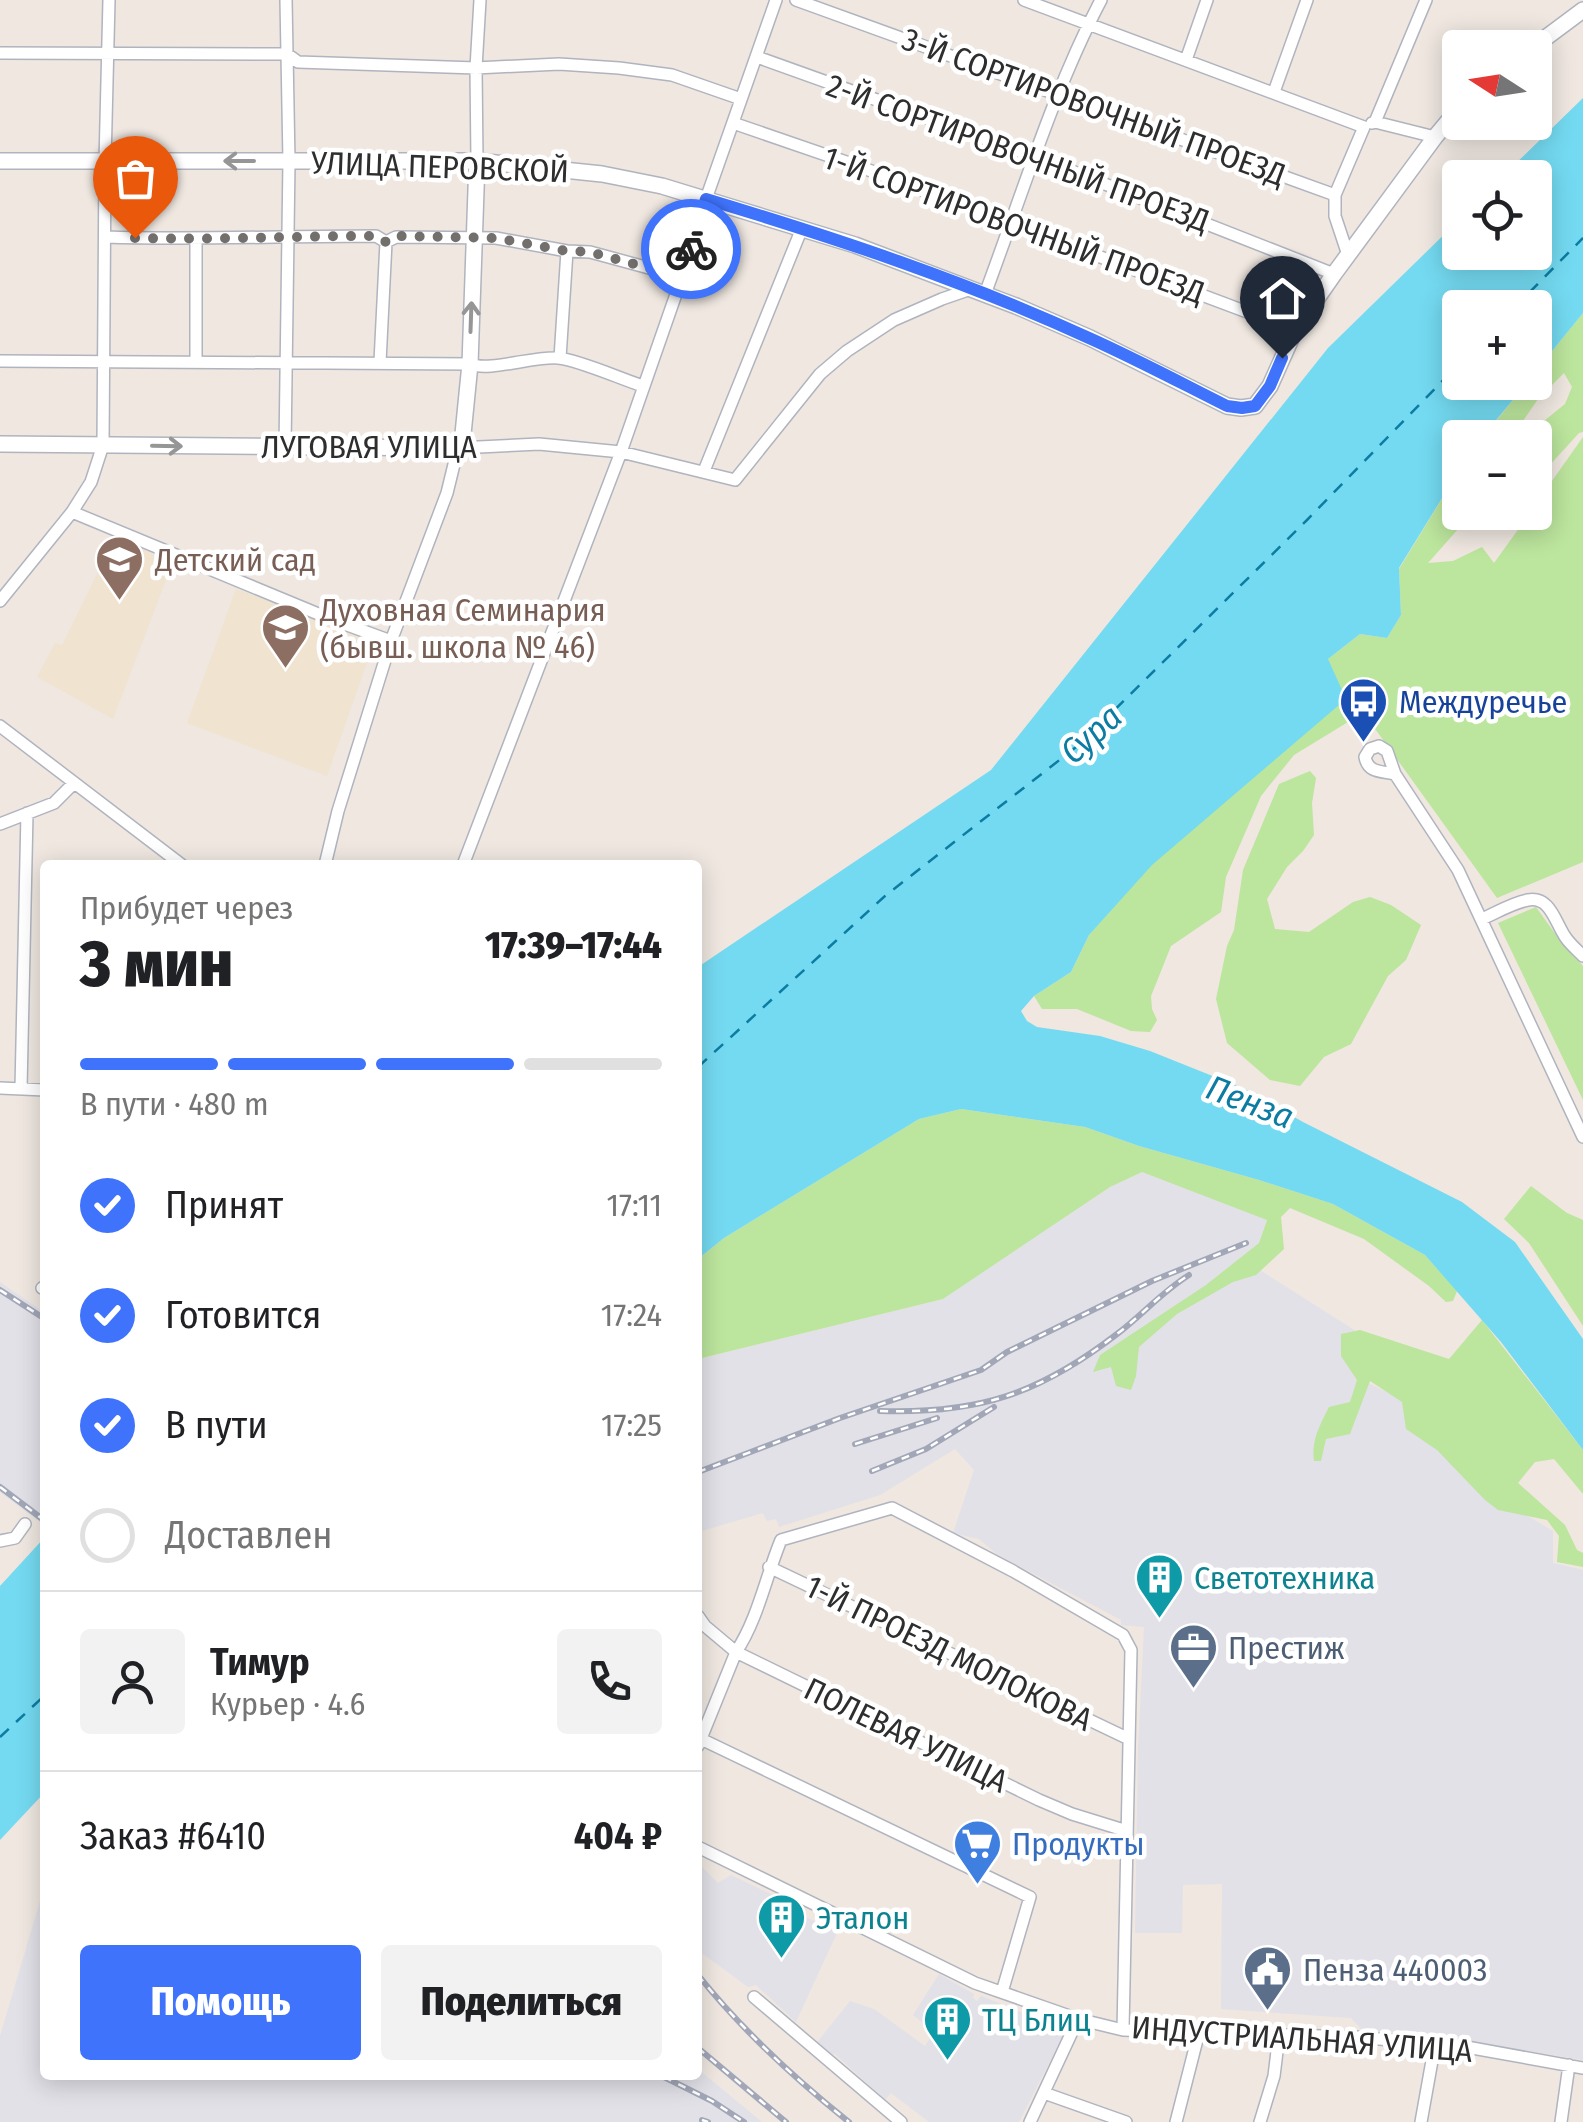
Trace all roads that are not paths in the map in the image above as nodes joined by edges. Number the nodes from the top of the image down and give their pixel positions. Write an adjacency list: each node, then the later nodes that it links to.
1 (109, 0): 14 (street)
2 (286, 0): 16 (street)
3 (480, 0): 19 (street)
4 (776, 0): 17 (street)
5 (796, 0): 21 (street, 3-Й СОРТИРОВОЧНЫЙ ПРОЕЗД)
6 (1024, 0): 12 (street)
7 (1102, 0): 12 (street)
8 (1207, 0): 18 (street)
9 (1307, 0): 20 (street)
10 (1426, 0): 24 (street)
11 (1583, 10): 13 (main road)
12 (1089, 24): 18 (street); 21 (street)
13 (1552, 33)
14 (108, 52): 15 (street); 16 (street); 31 (street)
15 (0, 53)
16 (287, 54): 19 (street); 29 (street)
17 (757, 57): 22 (street); 27 (street, 2-Й СОРТИРОВОЧНЫЙ ПРОЕЗД)
18 (1186, 60): 20 (street)
19 (476, 68): 22 (street); 30 (street)
20 (1274, 92): 24 (street)
21 (1059, 96): 27 (street); 32 (street, 3-Й СОРТИРОВОЧНЫЙ ПРОЕЗД)
22 (741, 99): 23 (street)
23 (732, 124): 33 (street); 34 (street, 1-Й СОРТИРОВОЧНЫЙ ПРОЕЗД)
24 (1369, 124): 26 (street); 32 (street)
25 (1442, 128): 26 (main road)
26 (1435, 136): 42 (main road)
27 (1036, 157): 34 (street); 43 (street, 2-Й СОРТИРОВОЧНЫЙ ПРОЕЗД)
28 (0, 161): 31 (main road, УЛИЦА ПЕРОВСКОЙ)
29 (289, 161): 30 (main road, УЛИЦА ПЕРОВСКОЙ); 31 (main road, УЛИЦА ПЕРОВСКОЙ, one-way to 31); 36 (street)
30 (476, 161): 33 (main road, УЛИЦА ПЕРОВСКОЙ); 38 (main road)
31 (105, 162): 37 (street)
32 (1335, 195): 42 (street)
33 (706, 199): 35 (main road, УЛИЦА ПЕРОВСКОЙ); 44 (street)
34 (1011, 225): 45 (street); 46 (street, 1-Й СОРТИРОВОЧНЫЙ ПРОЕЗД)
35 (802, 228): 45 (main road, УЛИЦА ПЕРОВСКОЙ); 60 (street)
36 (289, 236): 39 (street); 40 (street); 51 (street)
37 (105, 237): 39 (street); 49 (street)
38 (474, 237): 40 (street); 41 (street); 53 (main road, one-way to 38)
39 (196, 240): 50 (street)
40 (386, 242): 52 (street)
41 (567, 251): 44 (street); 47 (street)
42 (1348, 255): 43 (main road)
43 (1334, 274): 46 (main road)
44 (682, 277): 54 (street)
45 (978, 292): 46 (main road, УЛИЦА ПЕРОВСКОЙ); 60 (street, ЛУГОВАЯ УЛИЦА)
46 (1296, 330)
47 (560, 358): 53 (street); 54 (street)
48 (0, 361): 49 (street)
49 (104, 361): 50 (street); 56 (street)
50 (196, 362): 51 (street)
51 (286, 362): 52 (street); 57 (street)
52 (380, 362): 53 (street)
53 (470, 364): 58 (main road)
54 (643, 386): 59 (street)
55 (0, 444): 56 (main road, ЛУГОВАЯ УЛИЦА)
56 (104, 446): 57 (main road, ЛУГОВАЯ УЛИЦА, one-way to 57); 61 (street)
57 (285, 448): 58 (main road, ЛУГОВАЯ УЛИЦА)
58 (458, 448): 59 (street, ЛУГОВАЯ УЛИЦА); 63 (street)
59 (621, 452): 60 (street, ЛУГОВАЯ УЛИЦА); 71 (street)
60 (704, 471)
61 (72, 512): 62 (street); 63 (street)
62 (0, 602)
63 (391, 640): 70 (street)
64 (0, 726): 66 (street)
65 (1395, 774): 65 (street); 72 (street)
66 (74, 783): 67 (street); 69 (street)
67 (28, 813): 68 (street); 75 (street)
68 (0, 824)
69 (175, 860)
70 (326, 860)
71 (465, 860)
72 (1482, 919): 73 (street); 77 (street)
73 (1583, 956)
74 (0, 1088): 75 (street)
75 (20, 1089): 76 (street)
76 (40, 1090)
77 (1583, 1137)
78 (25, 1524): 79 (street)
79 (0, 1542)
80 (769, 1567): 82 (street); 84 (street, 1-Й ПРОЕЗД МОЛОКОВА); 84 (street)
81 (702, 1622): 82 (street, ПОЛЕВАЯ УЛИЦА)
82 (736, 1652): 83 (street); 86 (street, ПОЛЕВАЯ УЛИЦА)
83 (702, 1735)
84 (1129, 1739): 86 (street)
85 (702, 1743): 88 (street)
86 (1127, 1831): 91 (street)
87 (702, 1849): 88 (street, ИНДУСТРИАЛЬНАЯ УЛИЦА)
88 (1002, 1992): 90 (street, ИНДУСТРИАЛЬНАЯ УЛИЦА)
89 (754, 1998): 98 (street)
90 (1078, 2019): 91 (street, ИНДУСТРИАЛЬНАЯ УЛИЦА); 97 (street)
91 (1123, 2030): 92 (street, ИНДУСТРИАЛЬНАЯ УЛИЦА)
92 (1200, 2032): 93 (street, ИНДУСТРИАЛЬНАЯ УЛИЦА); 101 (street)
93 (1279, 2035): 94 (street, ИНДУСТРИАЛЬНАЯ УЛИЦА); 102 (street)
94 (1435, 2044): 95 (street, ИНДУСТРИАЛЬНАЯ УЛИЦА); 103 (street)
95 (1569, 2065): 96 (street, ИНДУСТРИАЛЬНАЯ УЛИЦА); 104 (street)
96 (1583, 2068)
97 (1044, 2093): 99 (street); 100 (street)
98 (901, 2122)
99 (1030, 2122)
100 (1126, 2122)
101 (1176, 2122)
102 (1260, 2122)
103 (1421, 2122)
104 (1561, 2122)

